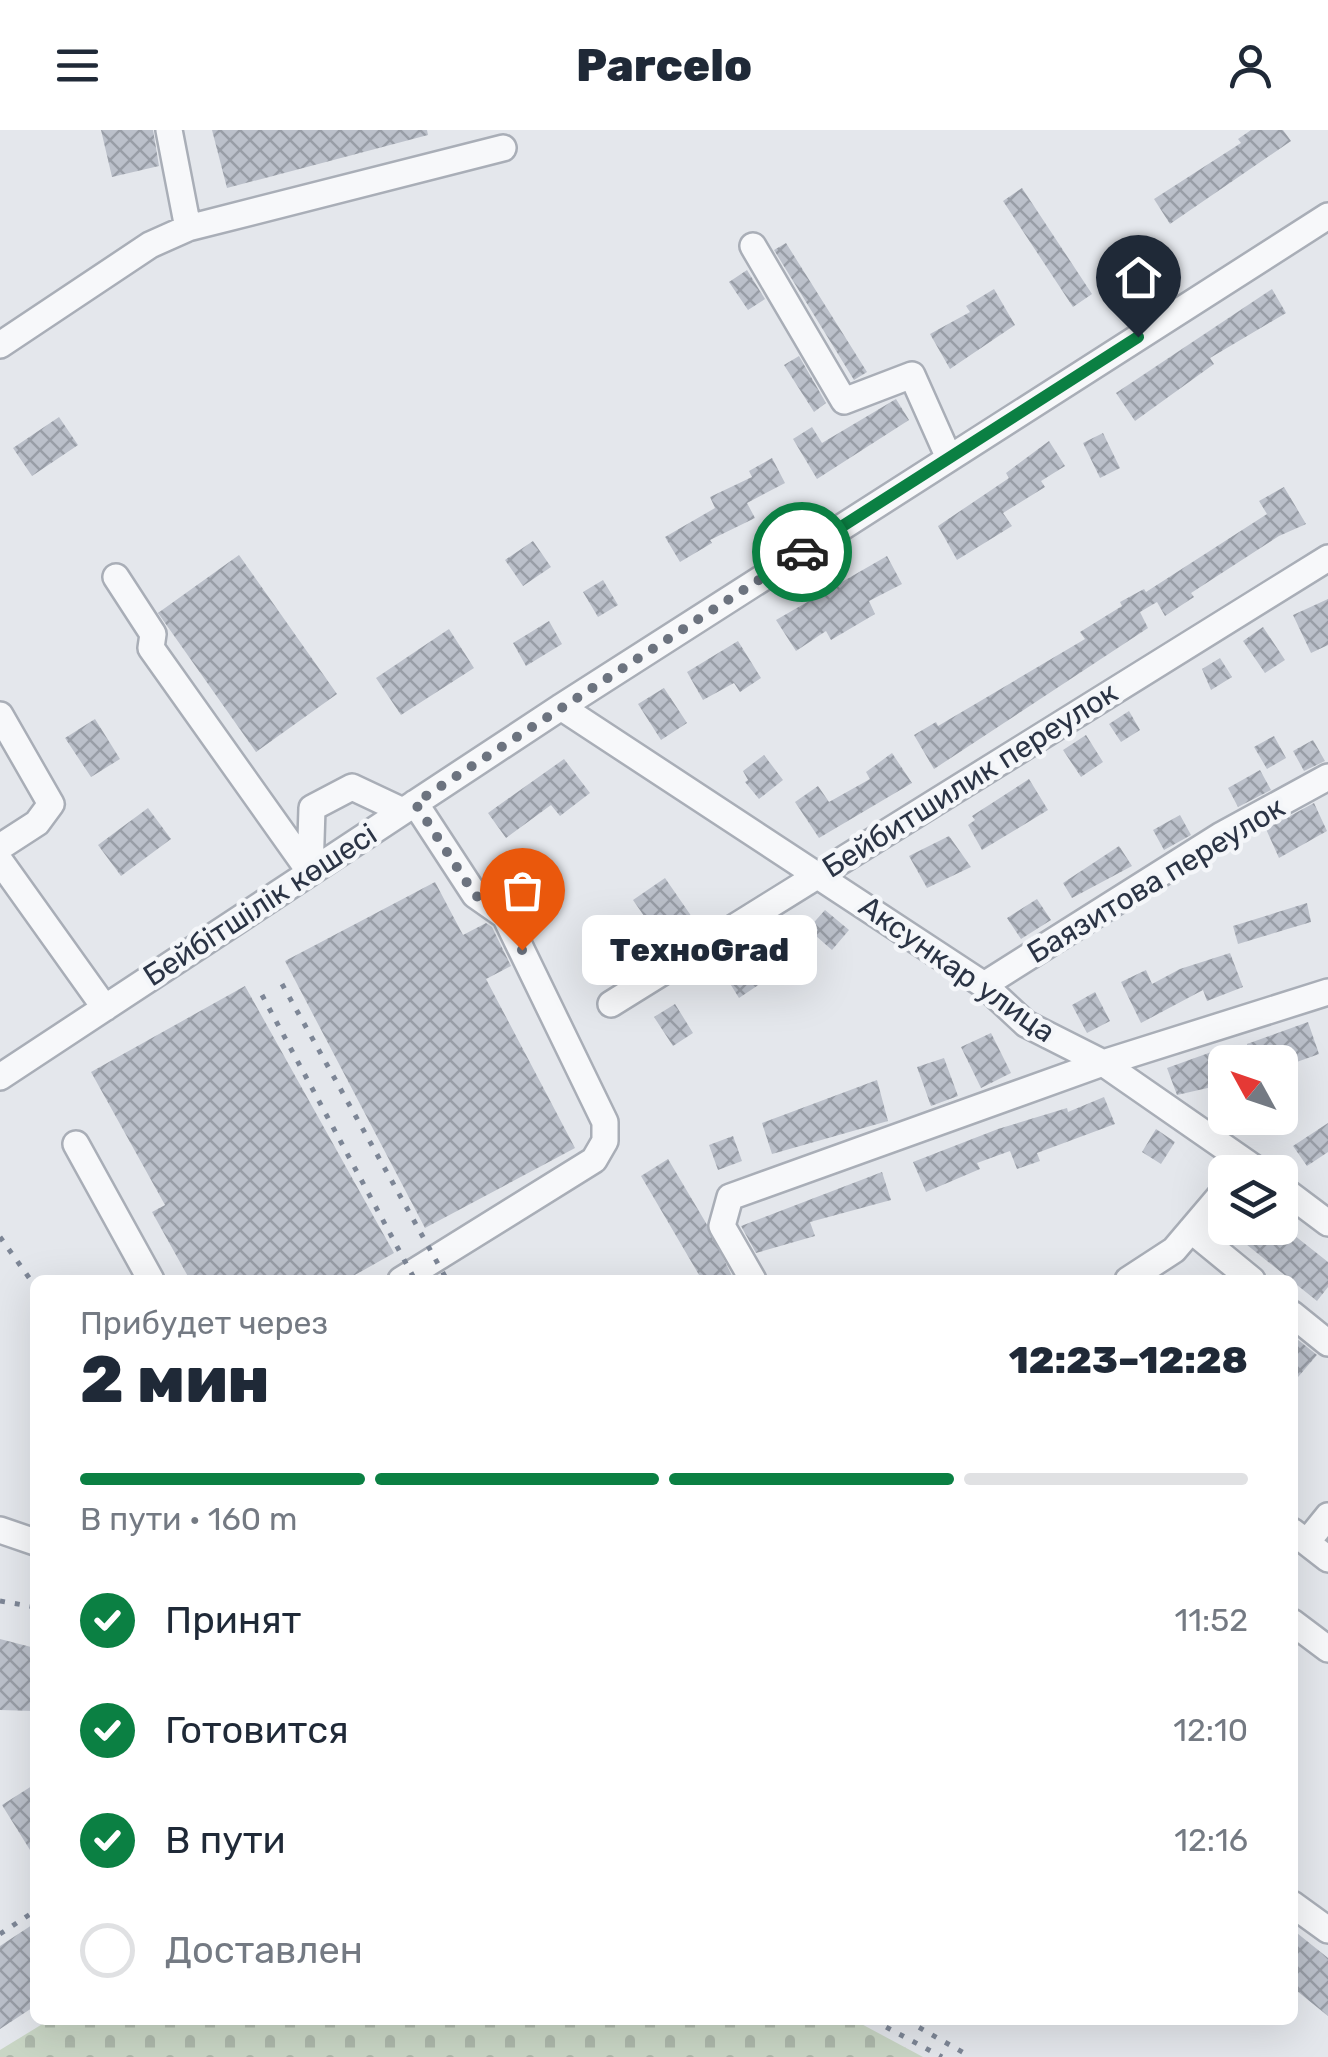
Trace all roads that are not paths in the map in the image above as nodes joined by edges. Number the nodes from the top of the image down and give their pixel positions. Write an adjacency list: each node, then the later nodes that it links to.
1 (169, 130): 4 (street)
2 (503, 148): 4 (street)
3 (1328, 216): 7 (street, Бейбітшілік көшесі)
4 (188, 228): 6 (street)
5 (753, 246): 7 (street)
6 (0, 345)
7 (949, 458): 10 (street, Бейбітшілік көшесі)
8 (1328, 558): 17 (street, Бейбитшилик переулок)
9 (116, 578): 16 (street)
10 (562, 707): 13 (street, Бейбітшілік көшесі); 17 (street, Аксункар улица)
11 (0, 714): 14 (street)
12 (1328, 777): 18 (street, Баязитова переулок)
13 (409, 807): 16 (street, Бейбітшілік көшесі); 16 (street); 31 (street)
14 (0, 846)
15 (0, 860): 21 (street)
16 (310, 872): 21 (street, Бейбітшілік көшесі)
17 (819, 874): 18 (street, Аксункар улица); 20 (street, Бейбитшилик переулок)
18 (984, 985): 22 (street, Аксункар улица)
19 (1328, 992): 22 (street)
20 (611, 1004)
21 (105, 1008): 23 (street, Бейбітшілік көшесі)
22 (1103, 1063): 25 (street, Аксункар улица); 32 (street)
23 (0, 1077)
24 (76, 1144): 30 (street)
25 (1230, 1155)
26 (1298, 1201): 28 (street)
27 (1208, 1211): 29 (street)
28 (1328, 1223)
29 (1192, 1230): 33 (street); 34 (street)
30 (148, 1275)
31 (409, 1275)
32 (750, 1275)
33 (1136, 1275)
34 (1246, 1275)
35 (1298, 1317): 36 (street)
36 (1323, 1329)
37 (1328, 1516): 39 (street)
38 (0, 1530): 40 (street)
39 (1300, 1536): 41 (street)
40 (30, 1540)
41 (1328, 1558)
42 (1298, 1626): 43 (street)
43 (1328, 1649)
44 (1298, 1908): 45 (street)
45 (1328, 1930)

